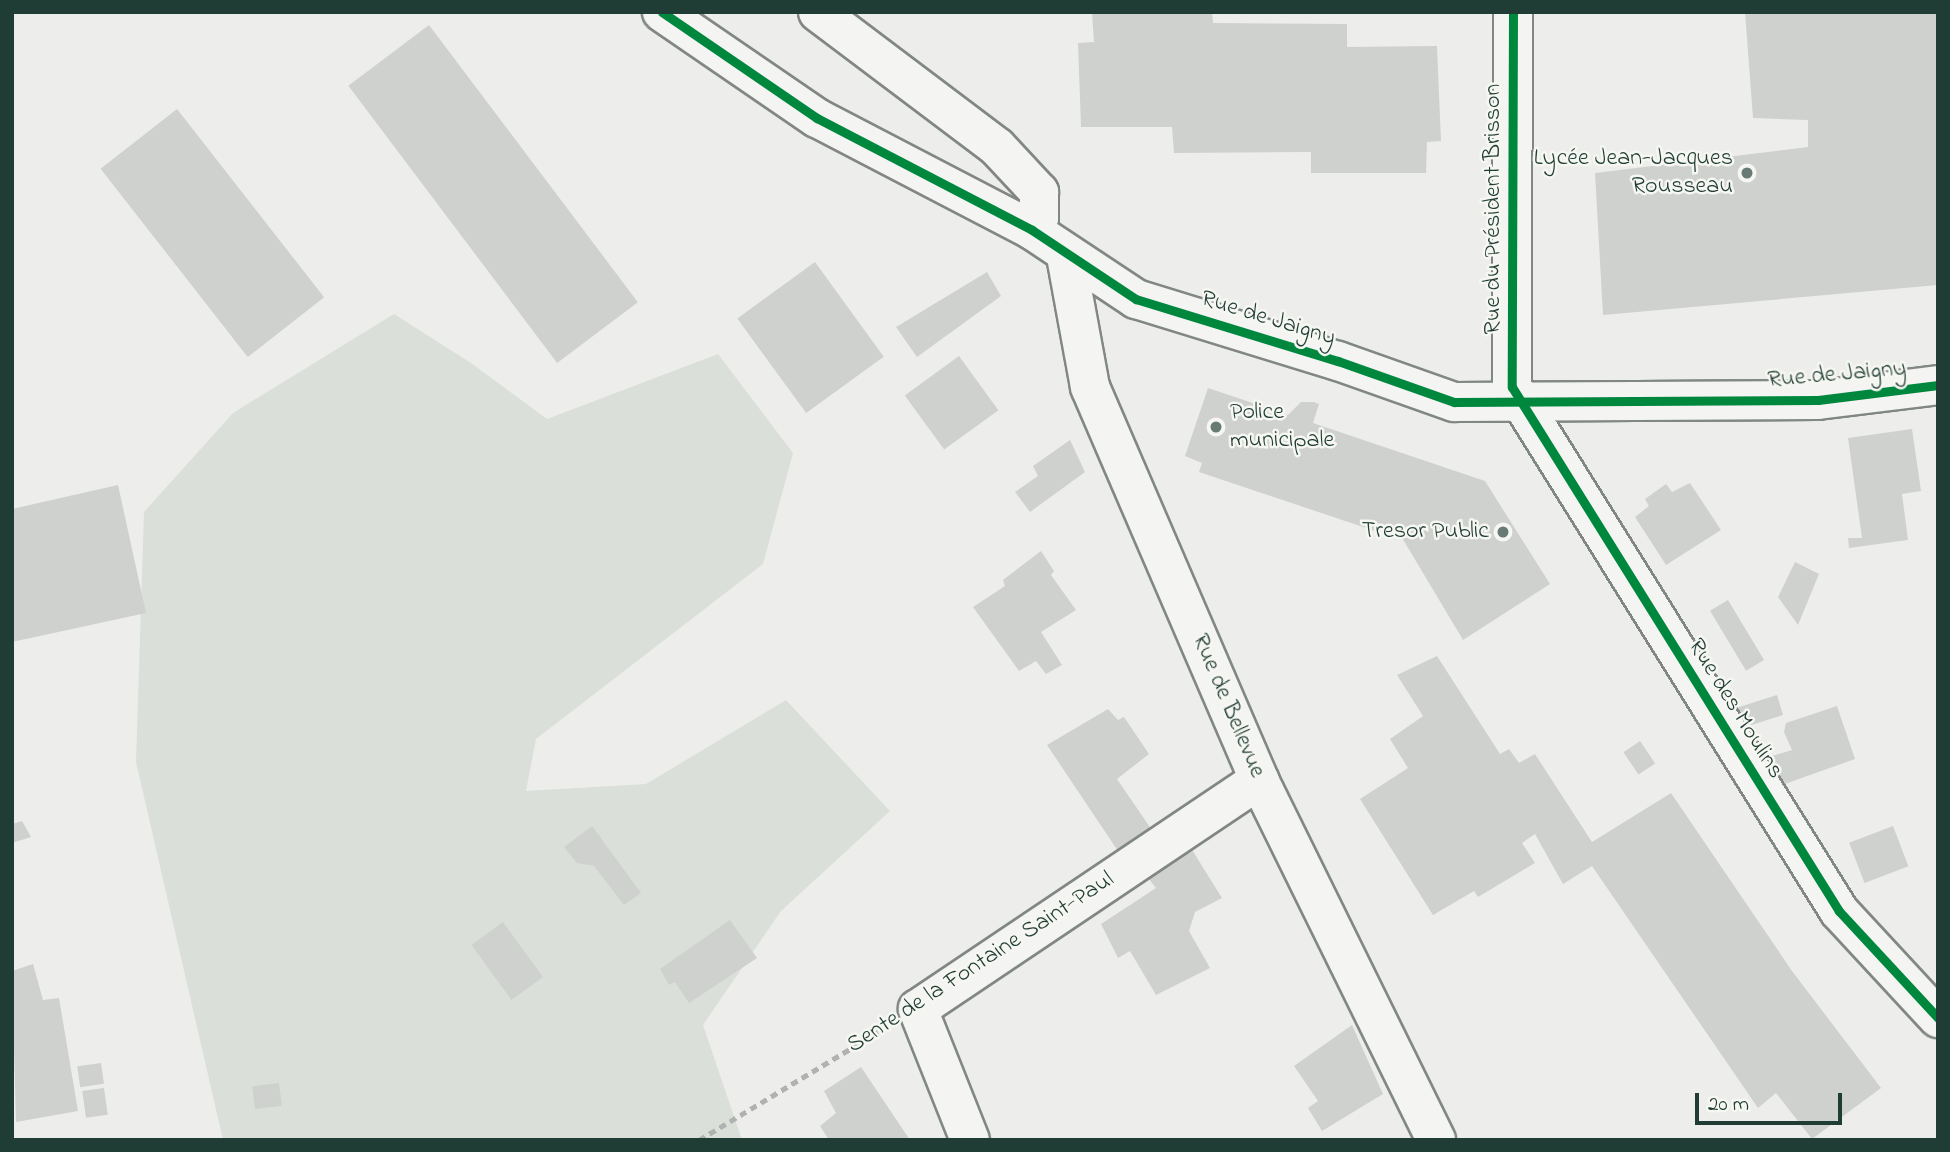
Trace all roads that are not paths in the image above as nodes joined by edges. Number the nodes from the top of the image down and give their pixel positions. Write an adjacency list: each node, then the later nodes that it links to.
1 (662, 12): 4 (street, Rue de Jaigny)
2 (818, 12): 4 (street)
3 (1513, 12): 7 (street, Rue du Président Brisson)
4 (1032, 230): 5 (street, Rue de Jaigny)
5 (1066, 256): 7 (street, Rue de Jaigny); 8 (street, Rue de Bellevue)
6 (1938, 385): 7 (street, Rue de Jaigny)
7 (1521, 404): 9 (street, Rue des Moulins)
8 (1259, 780): 10 (street, Sente de la Fontaine Saint-Paul); 11 (street, Rue de Bellevue)
9 (1938, 1018)
10 (970, 1140)
11 (1436, 1140)

